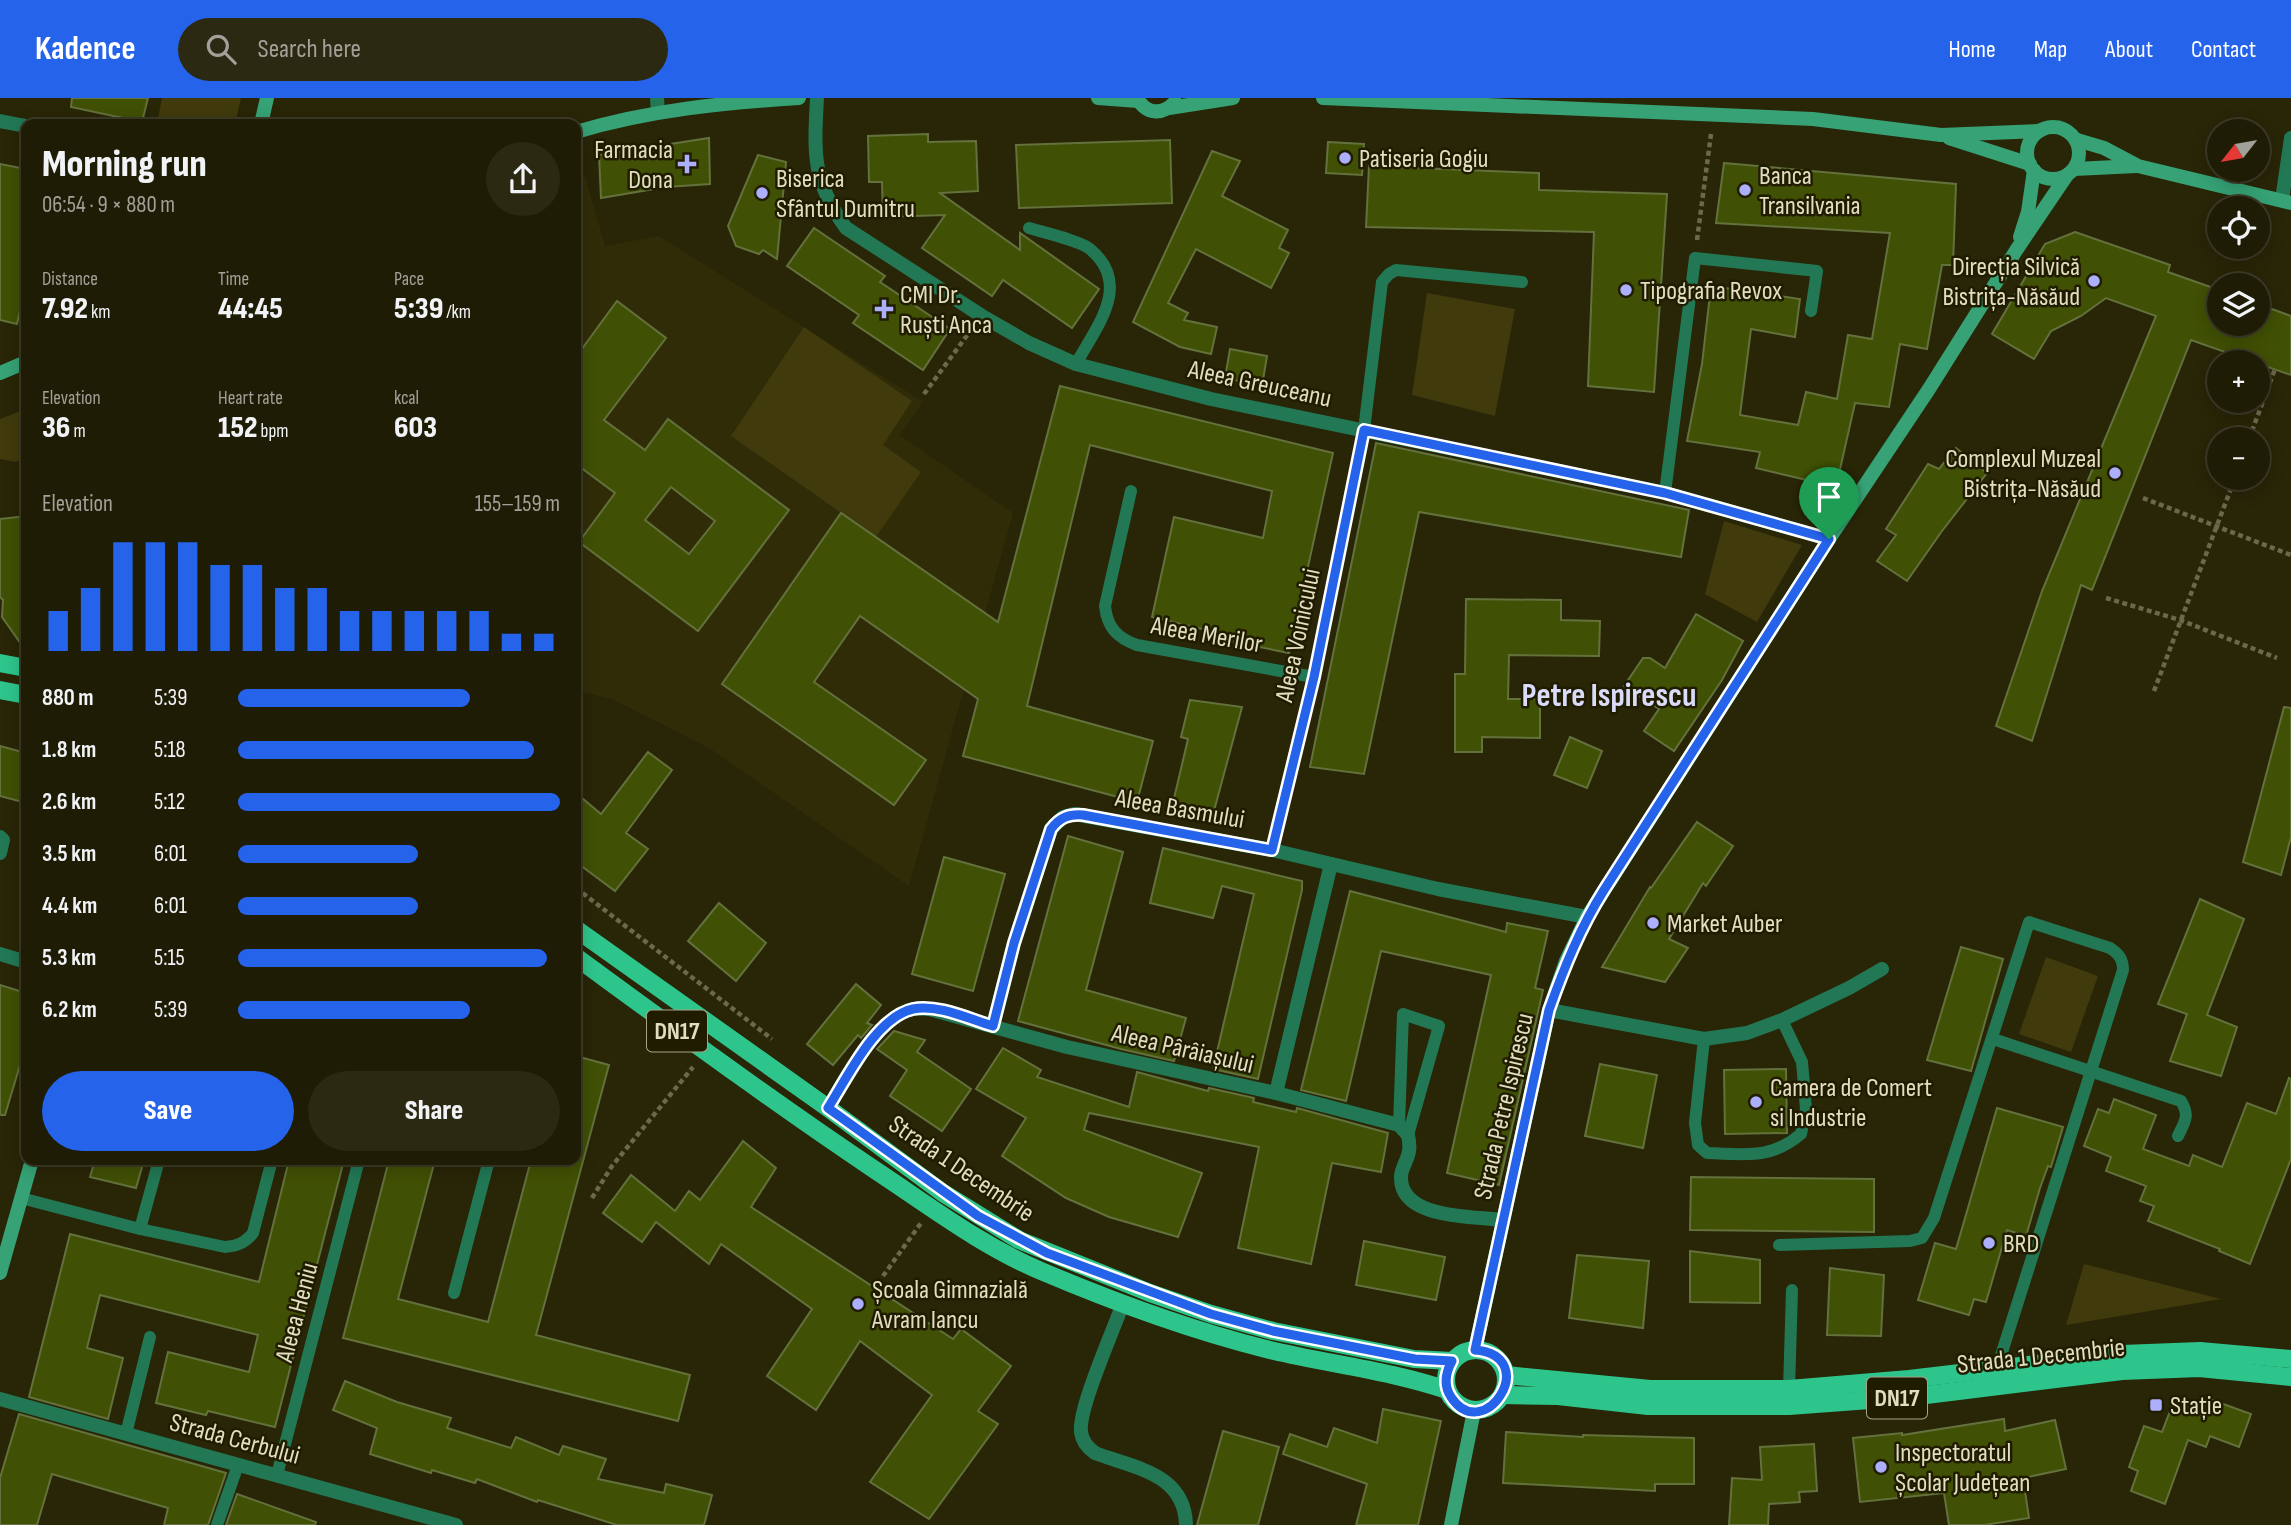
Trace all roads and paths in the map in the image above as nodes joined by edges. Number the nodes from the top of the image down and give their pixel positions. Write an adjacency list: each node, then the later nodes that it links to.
1 (267, 98): 11 (street)
2 (799, 98): 9 (street)
3 (817, 98): 28 (street, Aleea Greuceanu)
4 (1098, 98): 7 (street)
5 (1233, 98): 8 (street)
6 (1323, 98): 10 (street)
7 (1138, 100): 8 (street)
8 (1173, 103)
9 (657, 105): 14 (street)
10 (1714, 114): 16 (street); 25 (path)
11 (262, 119)
12 (0, 121): 13 (street)
13 (21, 125)
14 (581, 130)
15 (2038, 131): 16 (street); 18 (street); 20 (street)
16 (1941, 135): 20 (street)
17 (2291, 138): 22 (street)
18 (2077, 140): 19 (street); 21 (street)
19 (2138, 166): 21 (street); 22 (street)
20 (2032, 167): 21 (street); 24 (street, Strada Petre Ispirescu)
21 (2071, 172): 24 (street, Strada Petre Ispirescu)
22 (2286, 201)
23 (1029, 228): 30 (lane)
24 (2017, 249): 41 (street, Strada Petre Ispirescu)
25 (1695, 258): 27 (lane); 38 (lane)
26 (1522, 282): 35 (lane, Aleea Voinicului)
27 (1811, 311)
28 (982, 316): 30 (street, Aleea Greuceanu); 33 (path)
29 (21, 364): 32 (street)
30 (1076, 364): 35 (street, Aleea Greuceanu)
31 (2275, 369): 34 (path)
32 (0, 373)
33 (925, 394)
34 (2253, 427)
35 (1364, 430): 38 (street, Aleea Greuceanu); 48 (lane, Aleea Voinicului)
36 (2231, 490): 40 (path)
37 (1131, 491): 48 (lane, Aleea Merilor)
38 (1665, 493): 41 (street, Aleea Greuceanu)
39 (2143, 498): 40 (path)
40 (2217, 527): 42 (path); 44 (path)
41 (1829, 539): 57 (street, Strada Petre Ispirescu)
42 (2291, 555)
43 (2106, 598): 44 (path)
44 (2180, 620): 45 (path); 50 (path)
45 (2277, 658)
46 (0, 663): 47 (main road)
47 (21, 667)
48 (1314, 677): 53 (lane, Aleea Voinicului)
49 (0, 690): 51 (main road)
50 (2154, 691)
51 (21, 694)
52 (0, 837): 54 (street)
53 (1272, 850): 55 (street, Aleea Basmului); 65 (street, Aleea Basmului)
54 (0, 853)
55 (1331, 864): 57 (street, Aleea Basmului); 71 (street)
56 (581, 892): 68 (path)
57 (1587, 916): 63 (street, Strada Petre Ispirescu)
58 (581, 933): 72 (main road, Strada 1 Decembrie / DN17)
59 (0, 954): 60 (street)
60 (21, 960)
61 (581, 961): 82 (main road, Strada 1 Decembrie / DN17)
62 (1882, 969): 64 (street)
63 (1549, 1010): 66 (street); 83 (street, Strada Petre Ispirescu)
64 (1782, 1020): 66 (street); 66 (lane)
65 (993, 1026): 71 (street, Aleea Pârâiașului); 72 (street, Aleea Pârâiașului)
66 (1704, 1039)
67 (1993, 1039): 70 (lane); 70 (lane); 85 (lane)
68 (774, 1041)
69 (698, 1061): 81 (path)
70 (2091, 1071): 74 (lane); 95 (lane)
71 (1276, 1093): 73 (street, Aleea Pârâiașului)
72 (828, 1108): 94 (main road, Strada 1 Decembrie / DN17)
73 (1404, 1130): 73 (lane); 83 (street)
74 (2178, 1136)
75 (31, 1165): 80 (street)
76 (158, 1165): 84 (lane)
77 (271, 1165): 84 (lane)
78 (358, 1165): 105 (lane, Aleea Heniu)
79 (488, 1165): 89 (lane)
80 (21, 1198): 84 (lane); 86 (street)
81 (592, 1198)
82 (932, 1208): 87 (path); 90 (main road, Strada 1 Decembrie / DN17)
83 (1502, 1220): 92 (street, Strada Petre Ispirescu)
84 (140, 1229)
85 (1779, 1245)
86 (0, 1273)
87 (883, 1276)
88 (1793, 1290): 98 (lane)
89 (454, 1293)
90 (1124, 1303): 99 (main road, Strada 1 Decembrie / DN17); 108 (street)
91 (150, 1337): 103 (lane)
92 (1475, 1350): 94 (main road, Strada 1 Decembrie / DN17); 96 (main road)
93 (2291, 1359): 95 (main road, Strada 1 Decembrie / DN17)
94 (1452, 1361): 99 (main road)
95 (1997, 1368): 98 (main road, Strada 1 Decembrie / DN17)
96 (1506, 1375): 98 (main road, Strada 1 Decembrie / DN17); 100 (main road)
97 (2291, 1377): 100 (main road, Strada 1 Decembrie / DN17)
98 (1789, 1389)
99 (1447, 1390): 102 (main road, Strada 1 Decembrie / DN17)
100 (1503, 1395): 102 (main road, Strada 1 Decembrie / DN17)
101 (0, 1399): 103 (street, Strada Cerbului)
102 (1474, 1411): 109 (street)
103 (125, 1434): 104 (street, Strada Cerbului)
104 (238, 1465): 105 (street, Strada Cerbului); 106 (lane)
105 (277, 1475): 107 (street, Strada Cerbului)
106 (217, 1525)
107 (456, 1525)
108 (1186, 1525)
109 (1451, 1525)

